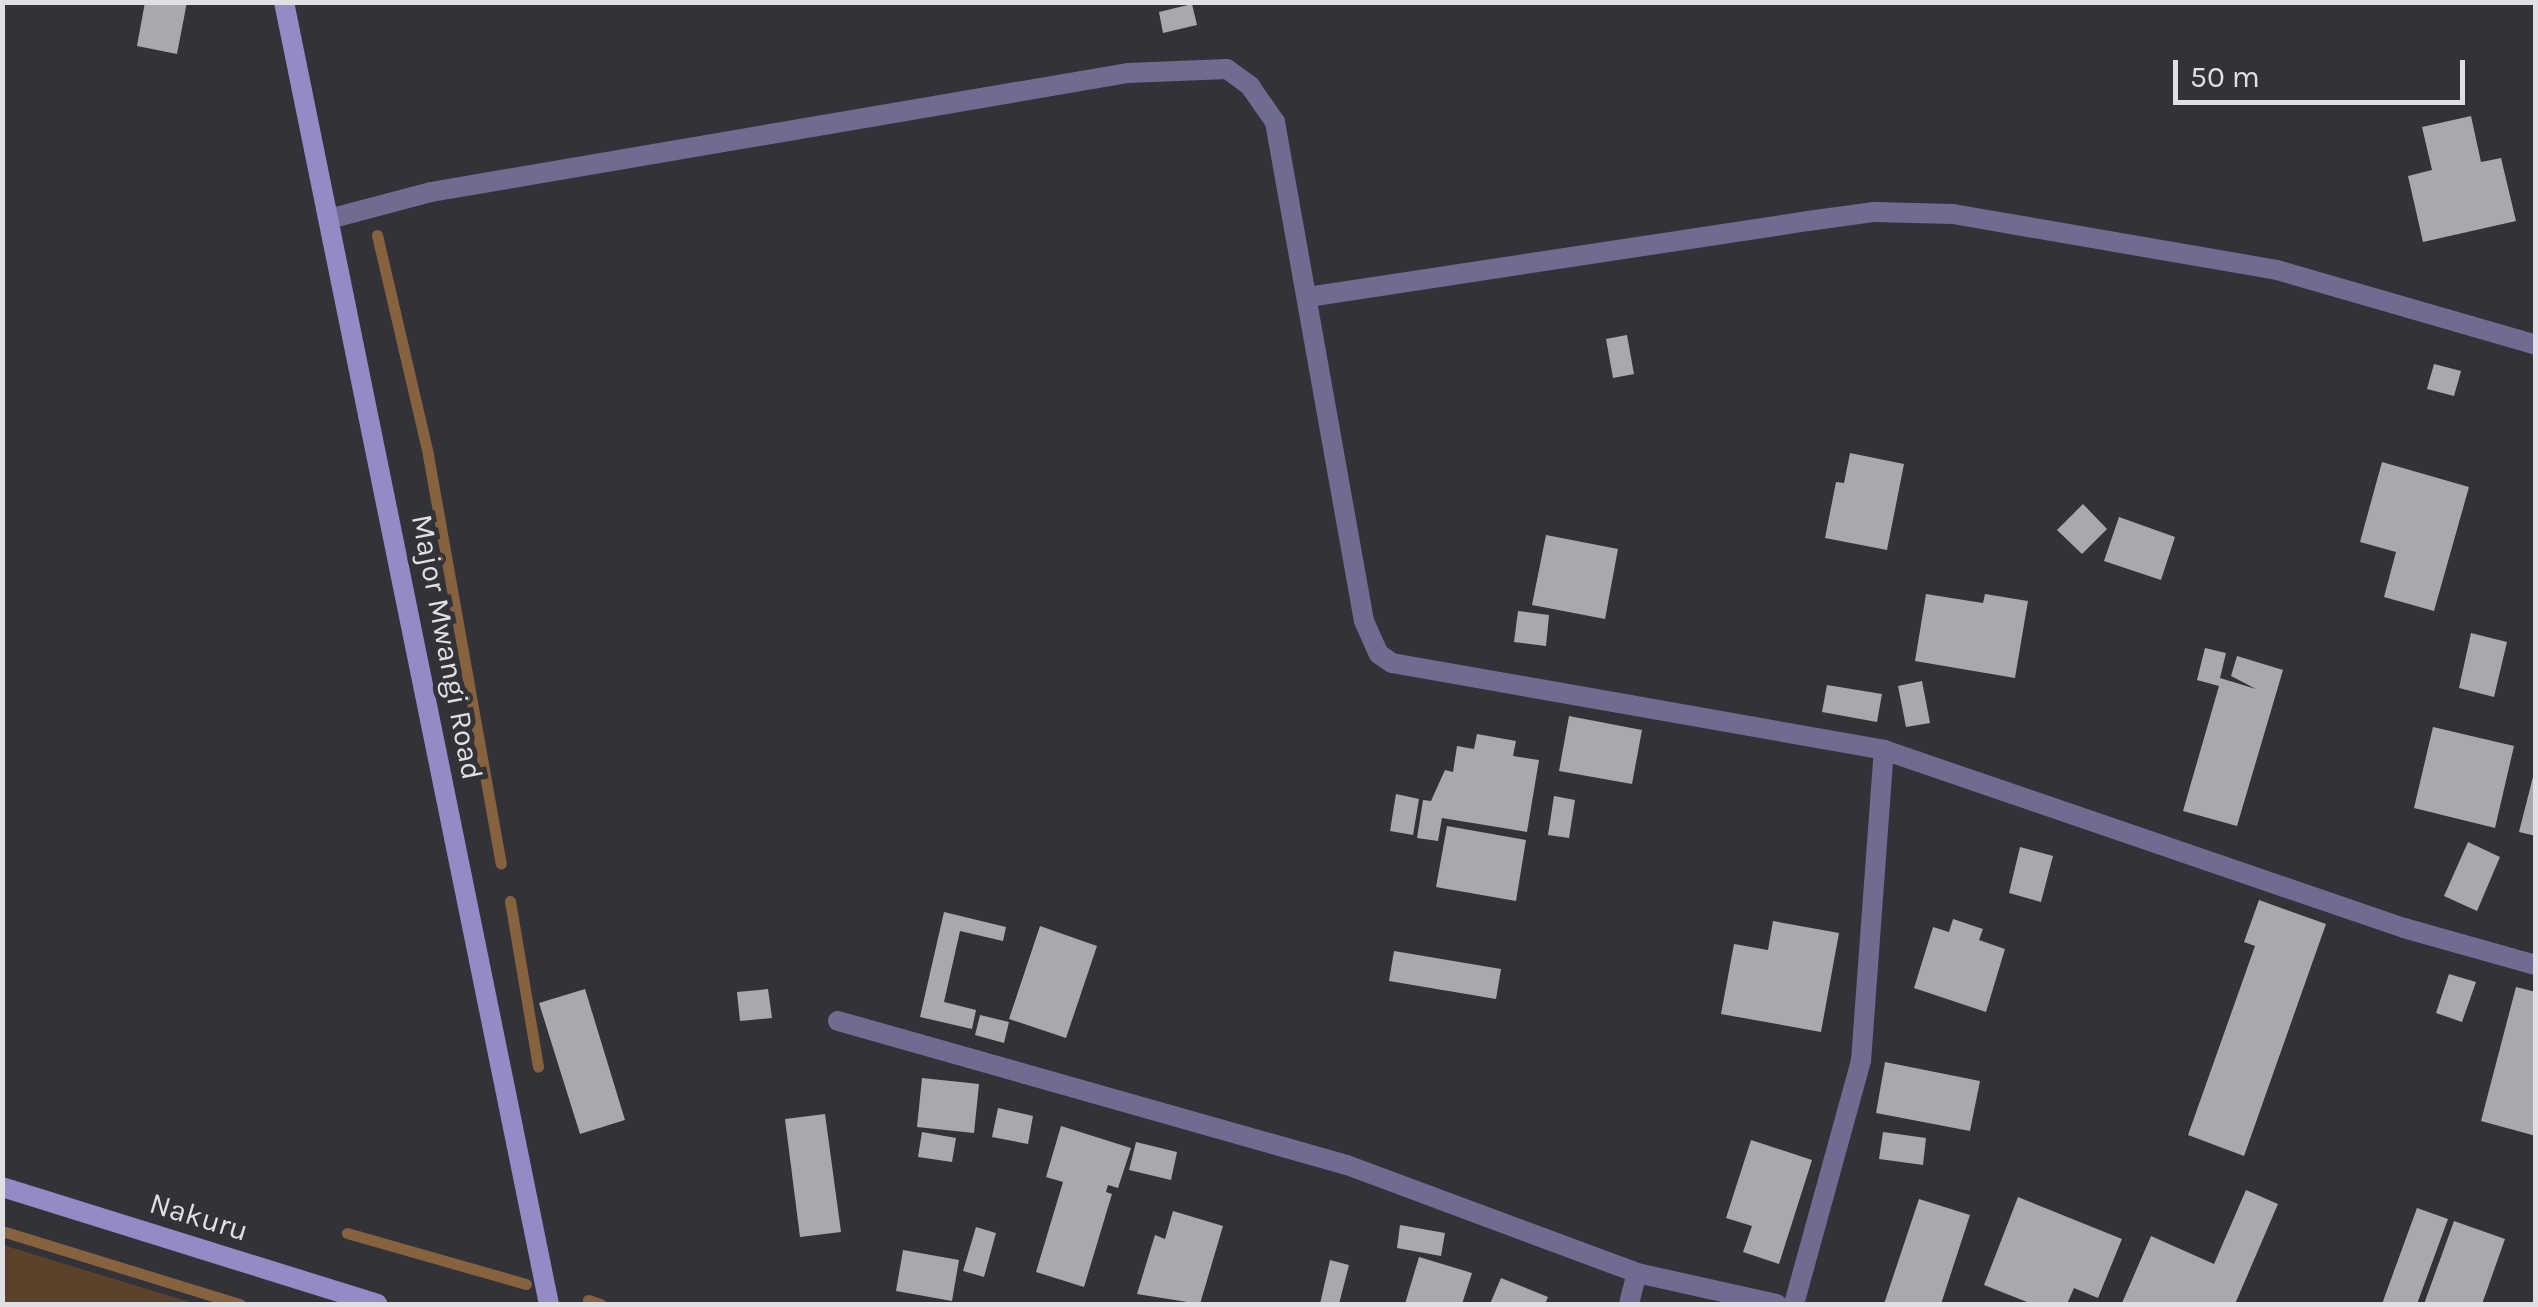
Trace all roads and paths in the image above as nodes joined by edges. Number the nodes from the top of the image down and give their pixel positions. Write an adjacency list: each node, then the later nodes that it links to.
1 (284, 2): 2 (street, Major Mwangi Road)
2 (329, 219): 3 (street); 11 (street, Major Mwangi Road)
3 (1308, 297): 4 (street); 5 (street)
4 (2536, 345)
5 (1884, 750): 6 (street); 14 (street)
6 (2536, 964)
7 (838, 1021): 9 (street)
8 (2, 1187): 10 (street, Nakuru)
9 (1637, 1273): 12 (street); 13 (street)
10 (378, 1304)
11 (549, 1304)
12 (1628, 1304)
13 (1776, 1304)
14 (1794, 1304)

